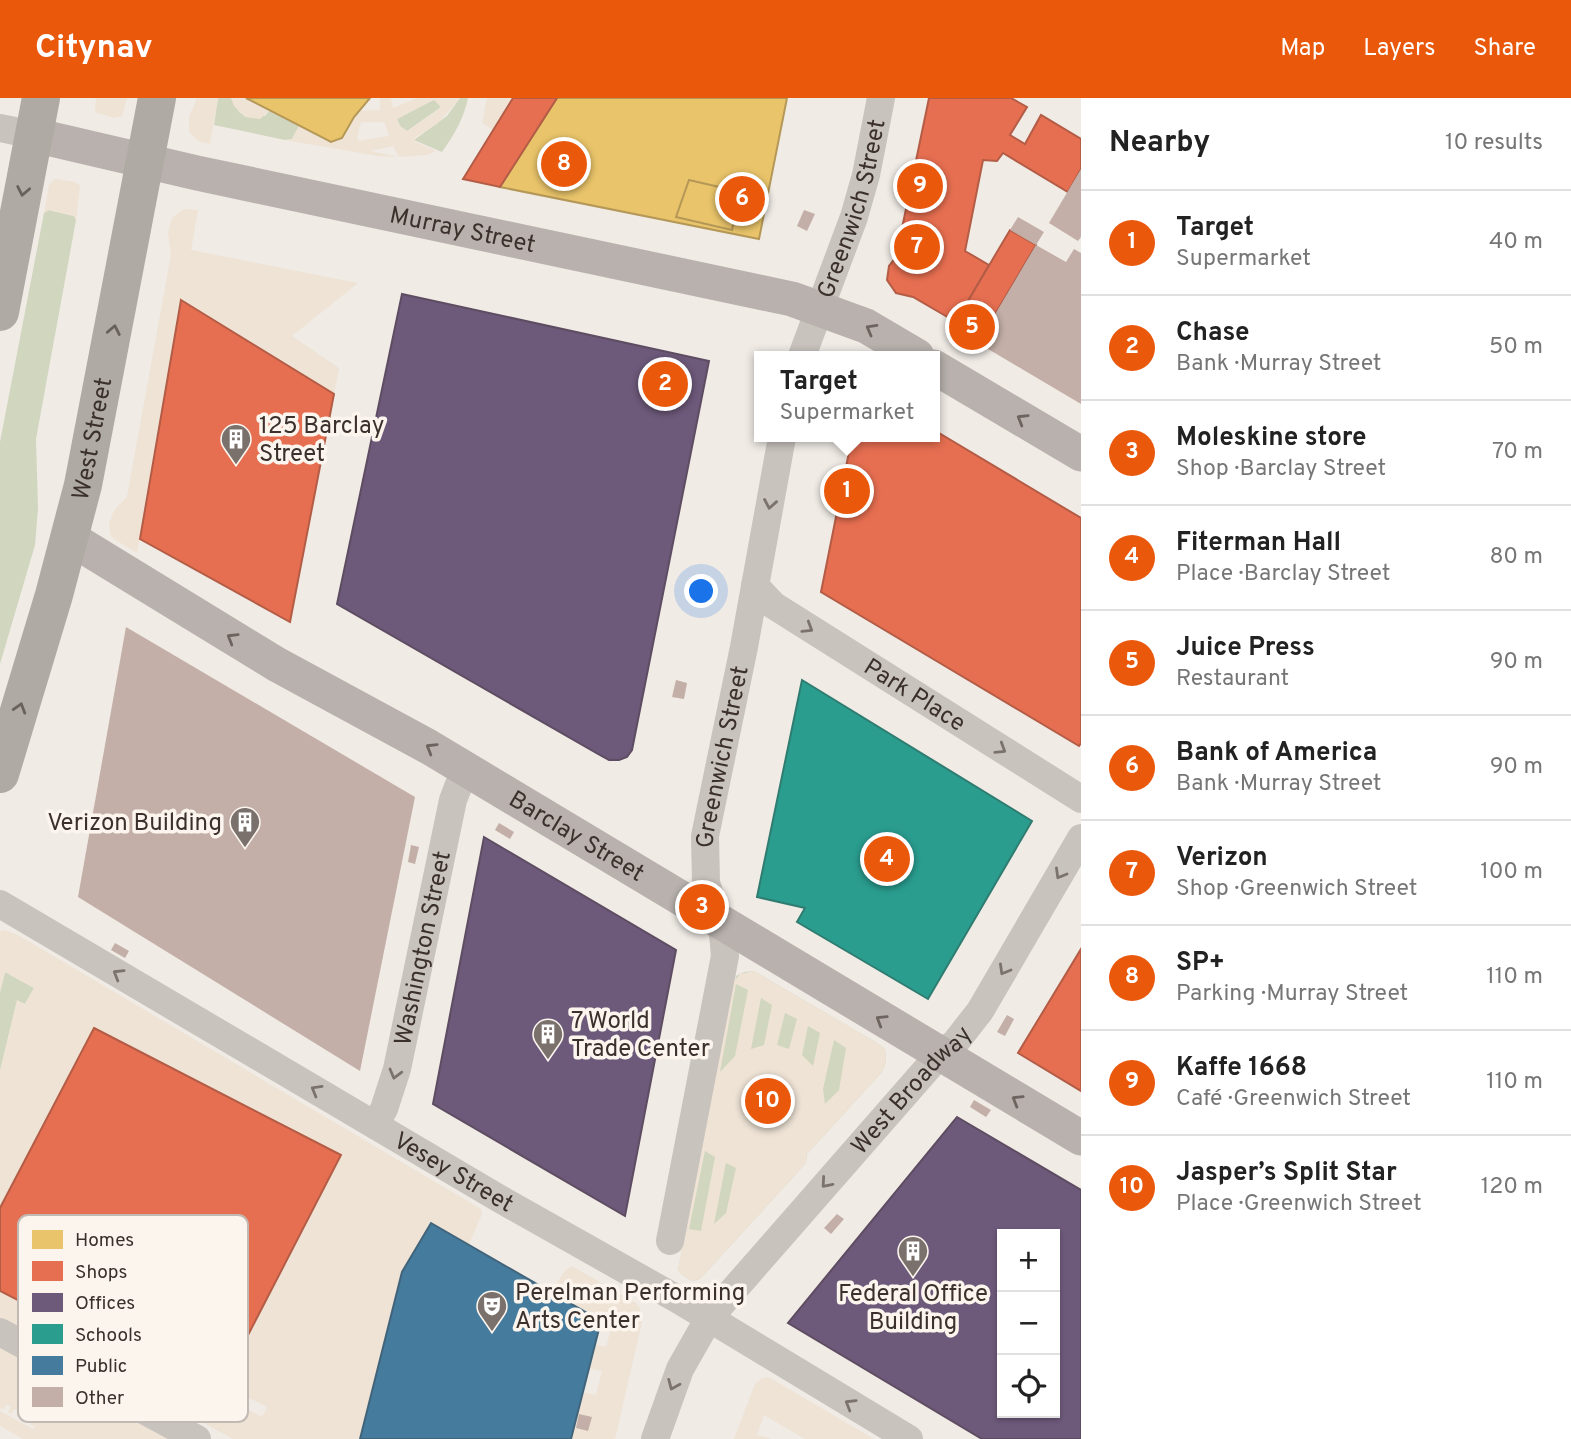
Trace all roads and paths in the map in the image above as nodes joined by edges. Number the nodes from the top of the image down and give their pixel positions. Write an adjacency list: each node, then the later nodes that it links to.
1 (41, 98): 4 (highway)
2 (157, 98): 5 (highway, West Street)
3 (881, 98): 7 (street, Greenwich Street)
4 (17, 132): 5 (main road, Murray Street); 6 (highway, one-way to 6)
5 (145, 161): 7 (main road, Murray Street); 14 (highway, West Street, one-way to 5)
6 (6, 253): 8 (highway)
7 (821, 308): 9 (street, Greenwich Street); 10 (main road, Murray Street, one-way to 7)
8 (0, 313)
9 (804, 351)
10 (908, 351)
11 (940, 371): 13 (main road, one-way to 11)
12 (781, 442): 15 (street, Greenwich Street, one-way to 15)
13 (1081, 454)
14 (70, 538): 16 (main road, Barclay Street, one-way to 14); 17 (highway, West Street, one-way to 14)
15 (755, 586): 18 (street, Park Place, one-way to 18); 21 (street, Greenwich Street)
16 (465, 769): 21 (main road, Barclay Street); 23 (street, Washington Street, one-way to 23)
17 (0, 774)
18 (1081, 799)
19 (1081, 838): 22 (street, West Broadway, one-way to 22)
20 (0, 904): 23 (street, Vesey Street, one-way to 20)
21 (720, 922): 22 (main road, Barclay Street, one-way to 21); 25 (street, Greenwich Street)
22 (940, 1054): 24 (main road, Barclay Street, one-way to 22); 26 (street, West Broadway, one-way to 26)
23 (375, 1125): 26 (street, Vesey Street)
24 (1081, 1138)
25 (670, 1241)
26 (709, 1318): 31 (street, one-way to 31); 32 (street, Vesey Street, one-way to 26)
27 (0, 1332): 28 (street)
28 (18, 1342)
29 (166, 1422): 30 (street)
30 (197, 1439)
31 (654, 1439)
32 (909, 1439)

